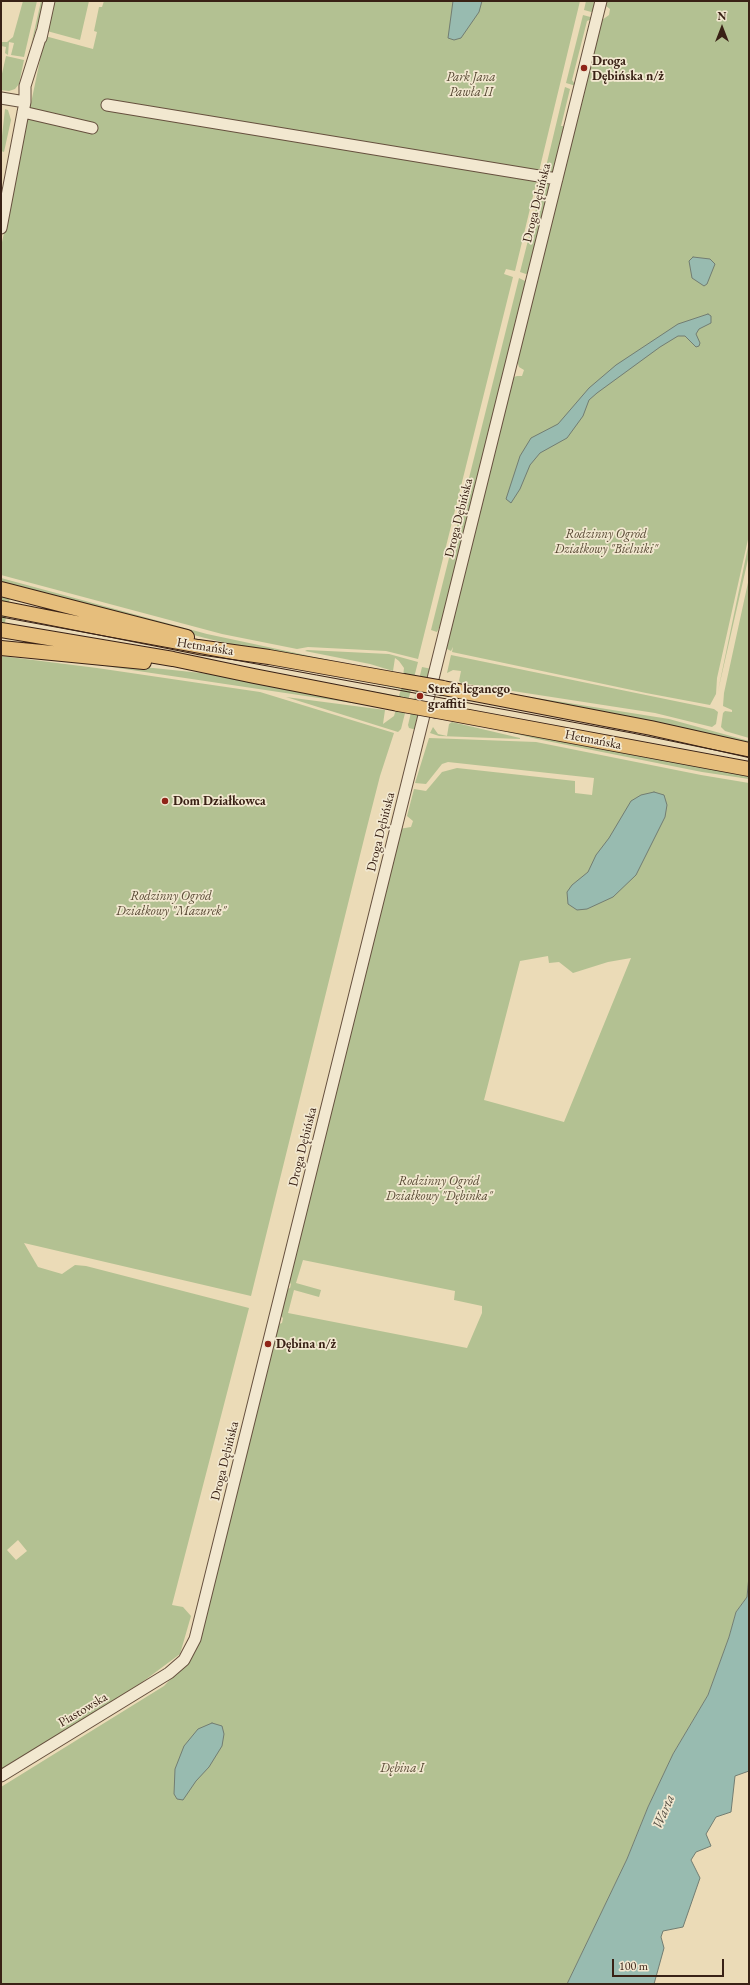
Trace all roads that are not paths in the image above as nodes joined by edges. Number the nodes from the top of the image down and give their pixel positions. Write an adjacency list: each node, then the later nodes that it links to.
1 (49, 1): 5 (street)
2 (601, 1): 7 (street, Droga Dębińska)
3 (1, 98): 5 (street)
4 (107, 105): 7 (street)
5 (24, 107): 6 (street); 8 (street)
6 (92, 128)
7 (557, 180): 17 (street, Droga Dębińska)
8 (1, 228)
9 (4, 589): 13 (main road)
10 (4, 608): 13 (main road, Hetmańska)
11 (2, 631): 14 (main road, Hetmańska)
12 (1, 648): 14 (main road)
13 (255, 655): 15 (main road, Hetmańska, bridge)
14 (233, 672): 16 (main road, Hetmańska, bridge)
15 (749, 750)
16 (749, 770)
17 (178, 1666): 18 (street, Piastowska)
18 (1, 1776)

